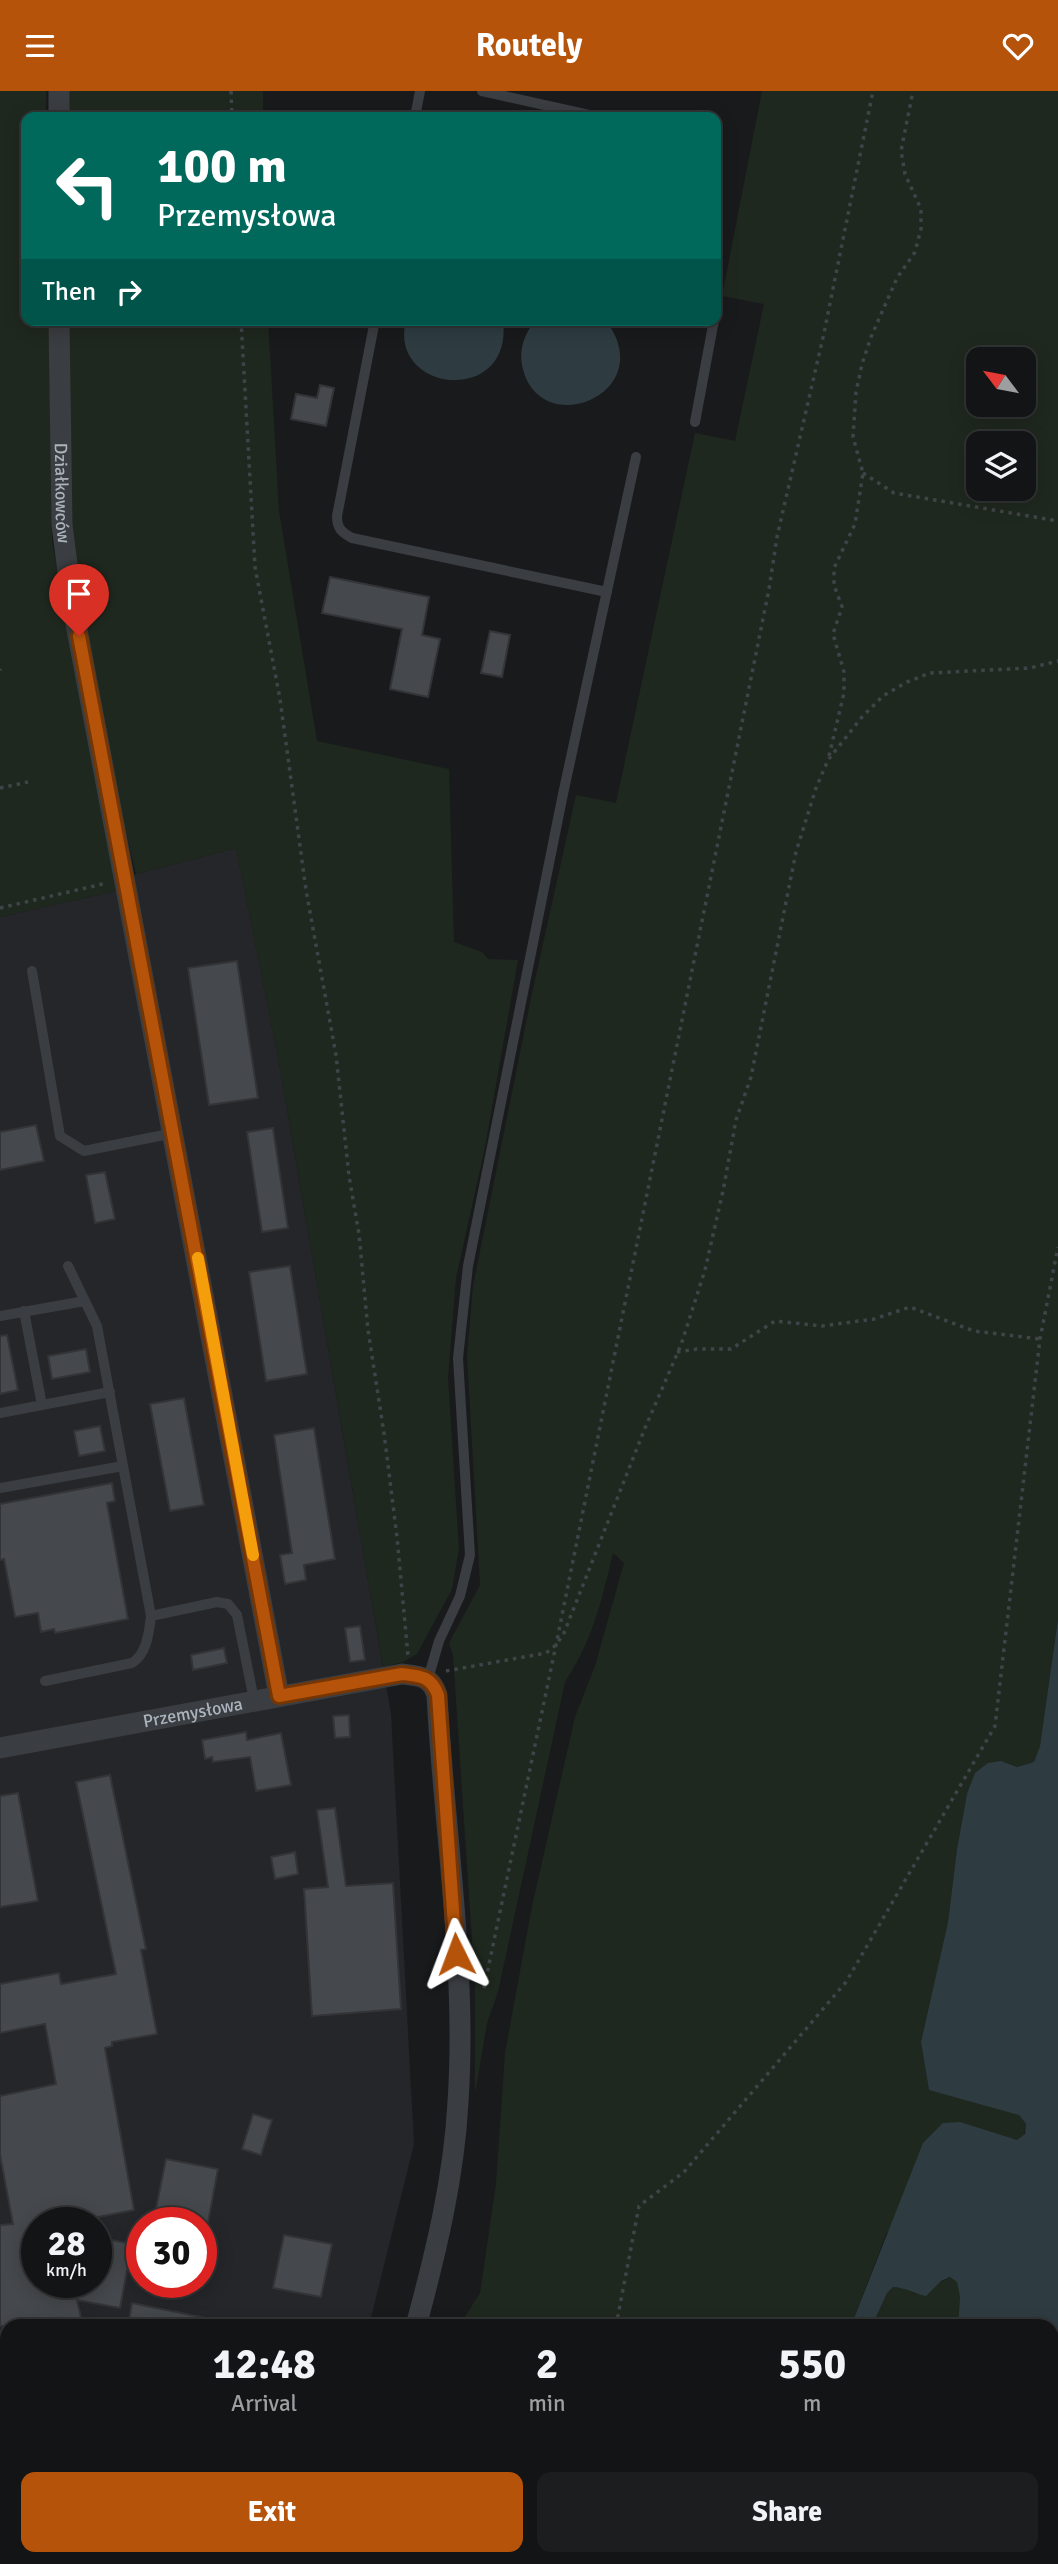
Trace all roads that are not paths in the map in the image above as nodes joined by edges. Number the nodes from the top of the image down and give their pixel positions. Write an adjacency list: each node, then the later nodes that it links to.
1 (59, 91): 4 (street)
2 (420, 91): 5 (lane)
3 (482, 91): 6 (lane)
4 (59, 112)
5 (416, 112)
6 (576, 112)
7 (59, 326): 14 (street, Działkowców)
8 (374, 326): 12 (lane)
9 (714, 326): 10 (lane)
10 (695, 422)
11 (636, 457): 12 (lane)
12 (607, 592): 25 (lane)
13 (32, 971): 14 (lane)
14 (174, 1133): 27 (street, Działkowców)
15 (68, 1266): 16 (lane)
16 (85, 1301): 17 (lane); 19 (lane)
17 (24, 1311): 18 (lane); 20 (lane)
18 (0, 1316)
19 (110, 1392): 20 (lane); 22 (lane)
20 (42, 1405): 21 (lane)
21 (0, 1413)
22 (123, 1466): 23 (lane); 24 (lane)
23 (0, 1488)
24 (151, 1616): 26 (lane); 28 (lane)
25 (419, 1677): 27 (street, Przemysłowa); 30 (street)
26 (45, 1681)
27 (279, 1696): 28 (street, Przemysłowa)
28 (254, 1700): 29 (street, Przemysłowa)
29 (0, 1748)
30 (418, 2319)

